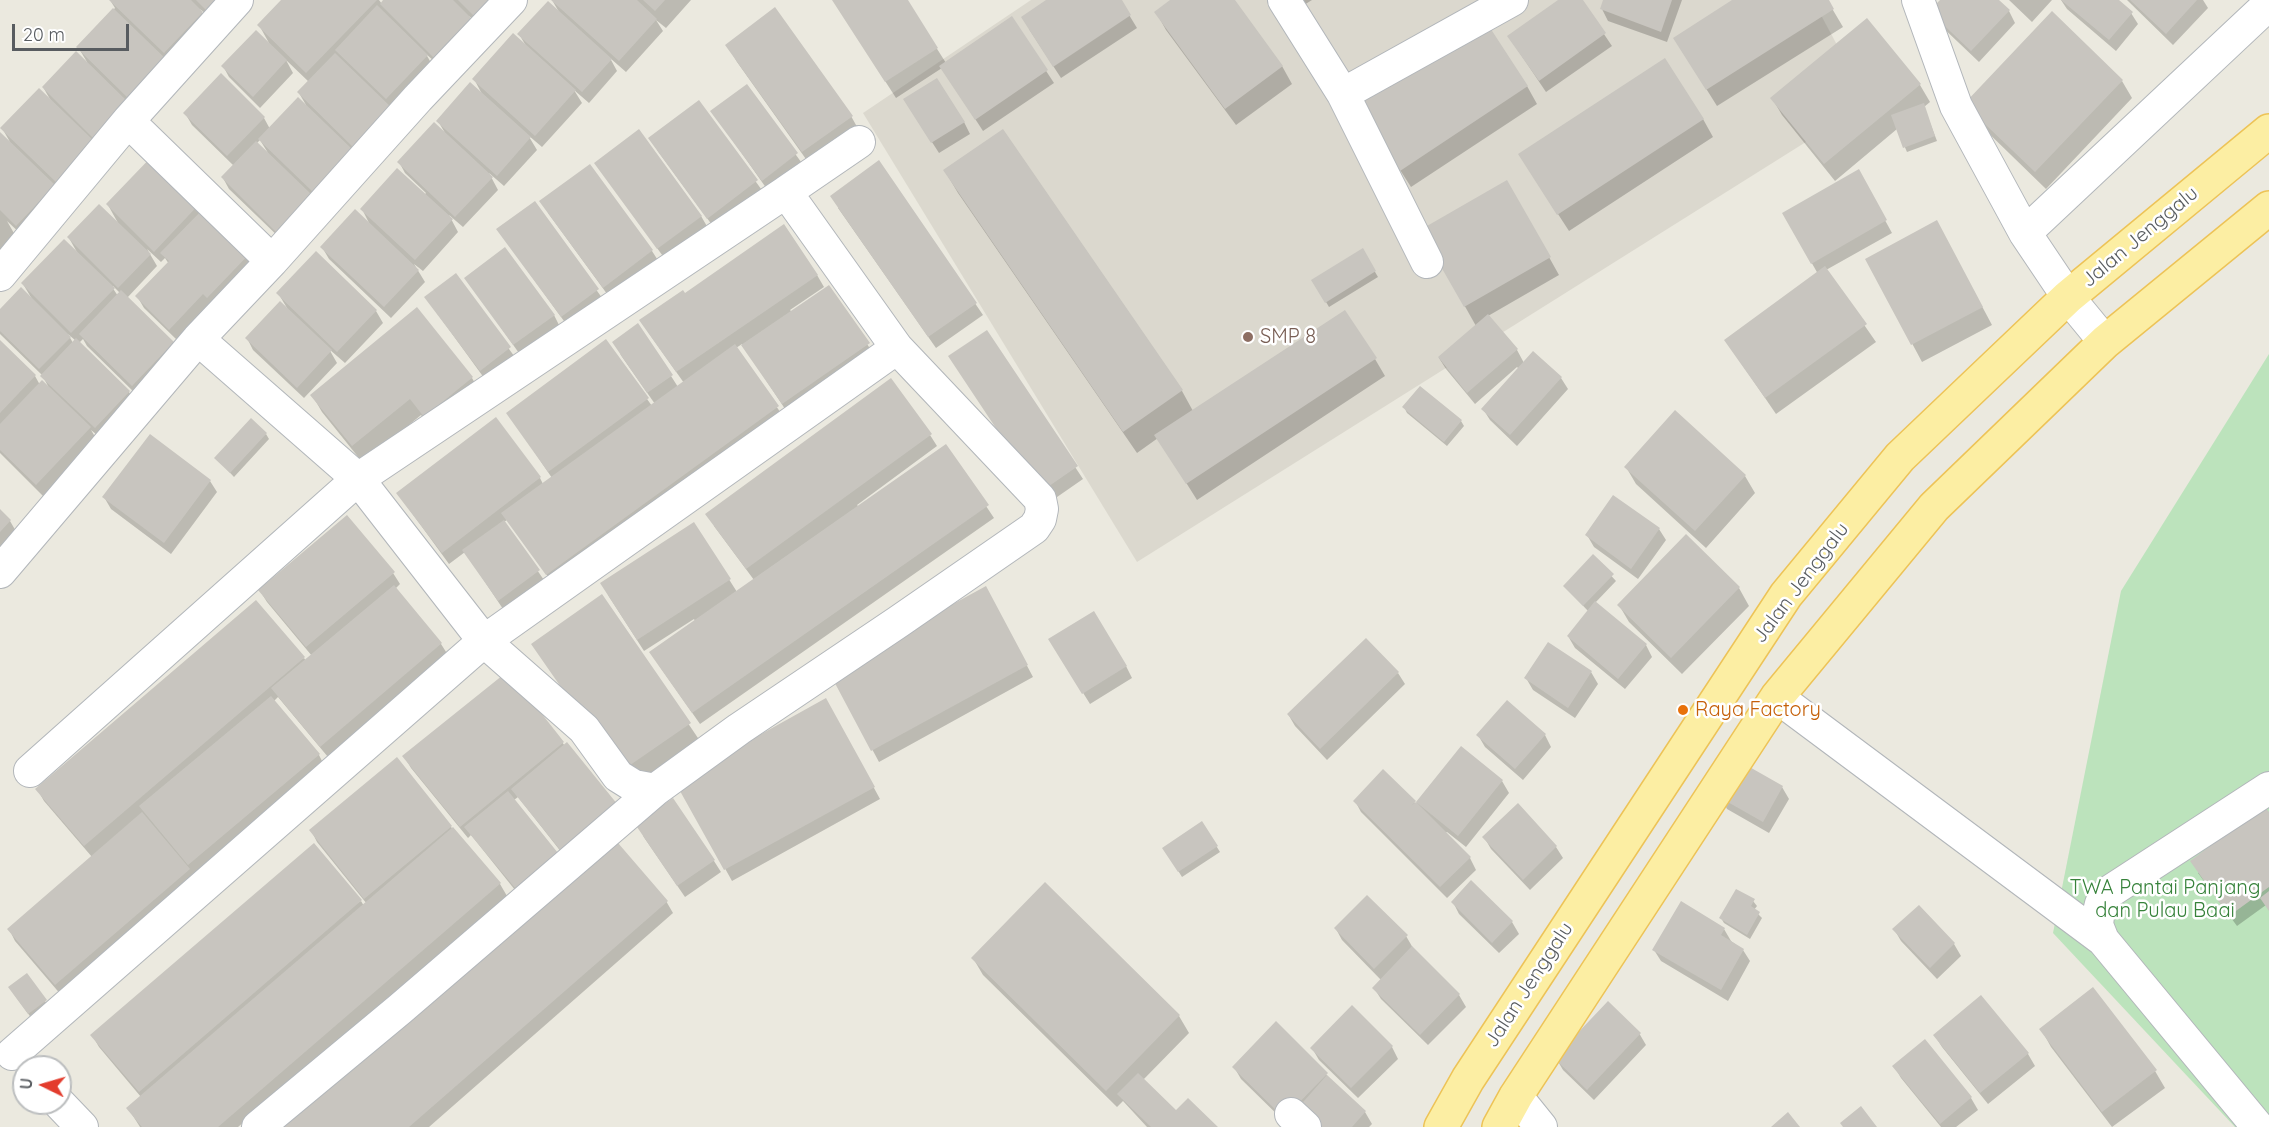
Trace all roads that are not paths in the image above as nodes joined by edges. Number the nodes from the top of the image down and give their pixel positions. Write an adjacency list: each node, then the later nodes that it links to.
1 (237, 0): 8 (street)
2 (511, 0): 14 (street)
3 (1284, 0): 7 (street)
4 (1512, 0): 7 (street)
5 (1918, 0): 13 (street)
6 (2269, 4): 13 (street)
7 (1343, 94): 15 (street)
8 (128, 121): 14 (street); 16 (street)
9 (2269, 131): 17 (main road, Jalan Jenggalu)
10 (859, 142): 11 (street)
11 (786, 192): 20 (street); 21 (street)
12 (2269, 208): 19 (main road)
13 (2025, 233): 17 (street)
14 (272, 261): 18 (street)
15 (1427, 262)
16 (0, 275)
17 (2068, 297): 19 (street); 34 (main road, Jalan Jenggalu)
18 (198, 339): 21 (street); 22 (street)
19 (2105, 342): 24 (main road)
20 (897, 348): 23 (street); 27 (street)
21 (358, 479): 23 (street); 25 (street)
22 (0, 573)
23 (484, 641): 27 (street); 29 (street)
24 (1777, 697): 28 (street); 30 (main road)
25 (30, 771)
26 (2269, 788): 28 (street)
27 (655, 790): 33 (street)
28 (2103, 940): 37 (street)
29 (19, 1055)
30 (1516, 1096): 35 (main road); 36 (street)
31 (70, 1115): 32 (street)
32 (82, 1127)
33 (258, 1127)
34 (1441, 1127)
35 (1499, 1127)
36 (1541, 1127)
37 (2258, 1127)

